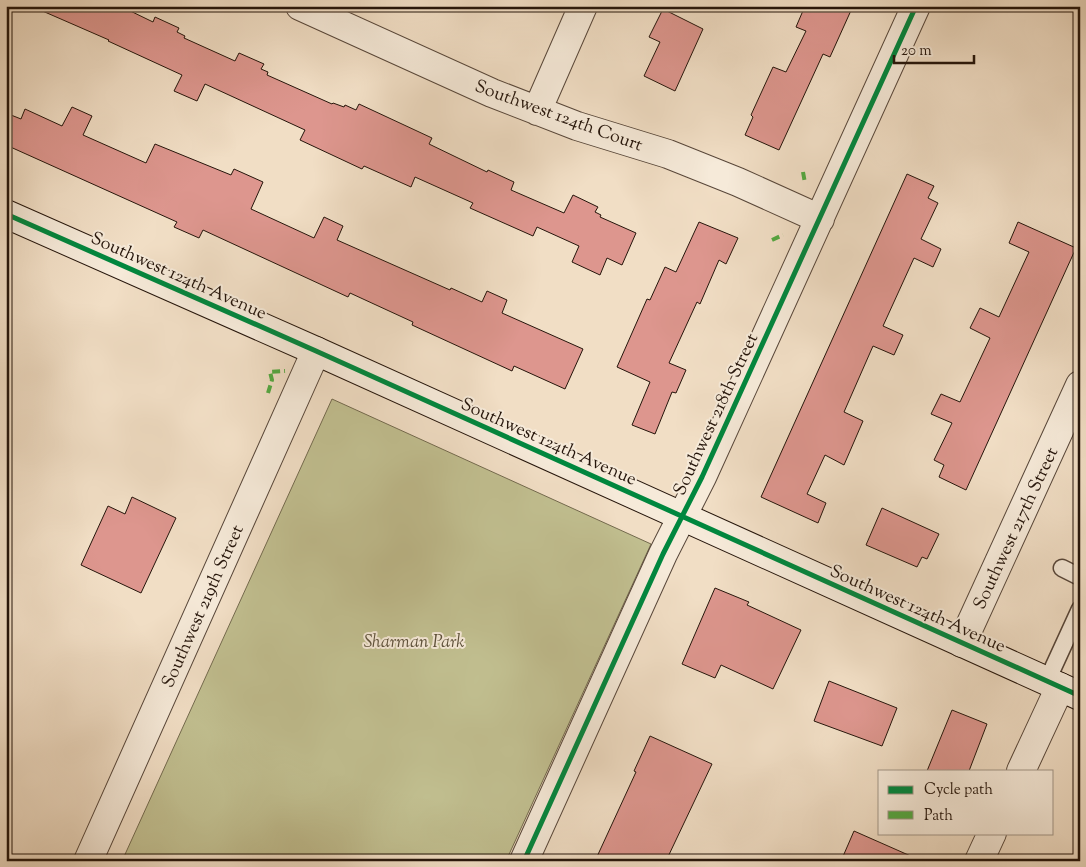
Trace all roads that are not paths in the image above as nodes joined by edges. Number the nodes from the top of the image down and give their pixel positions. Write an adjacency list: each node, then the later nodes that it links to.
1 (300, 6): 4 (street, Southwest 124th Court)
2 (583, 6): 4 (street)
3 (916, 6): 6 (street, Southwest 218th Street)
4 (537, 111): 6 (street, Southwest 124th Court)
5 (6, 214): 7 (street, Southwest 124th Avenue)
6 (820, 219): 9 (street, Southwest 218th Street)
7 (316, 351): 9 (street, Southwest 124th Avenue); 17 (street, Southwest 219th Street)
8 (1080, 385): 13 (street, Southwest 217th Street)
9 (683, 516): 13 (street, Southwest 124th Avenue); 18 (street, Southwest 218th Street)
10 (1062, 568): 11 (lane)
11 (1080, 577)
12 (1080, 608): 14 (lane)
13 (962, 643): 14 (street, Southwest 124th Avenue)
14 (1062, 688): 15 (street)
15 (1021, 770)
16 (992, 834): 19 (street)
17 (88, 861)
18 (524, 861)
19 (979, 861)

